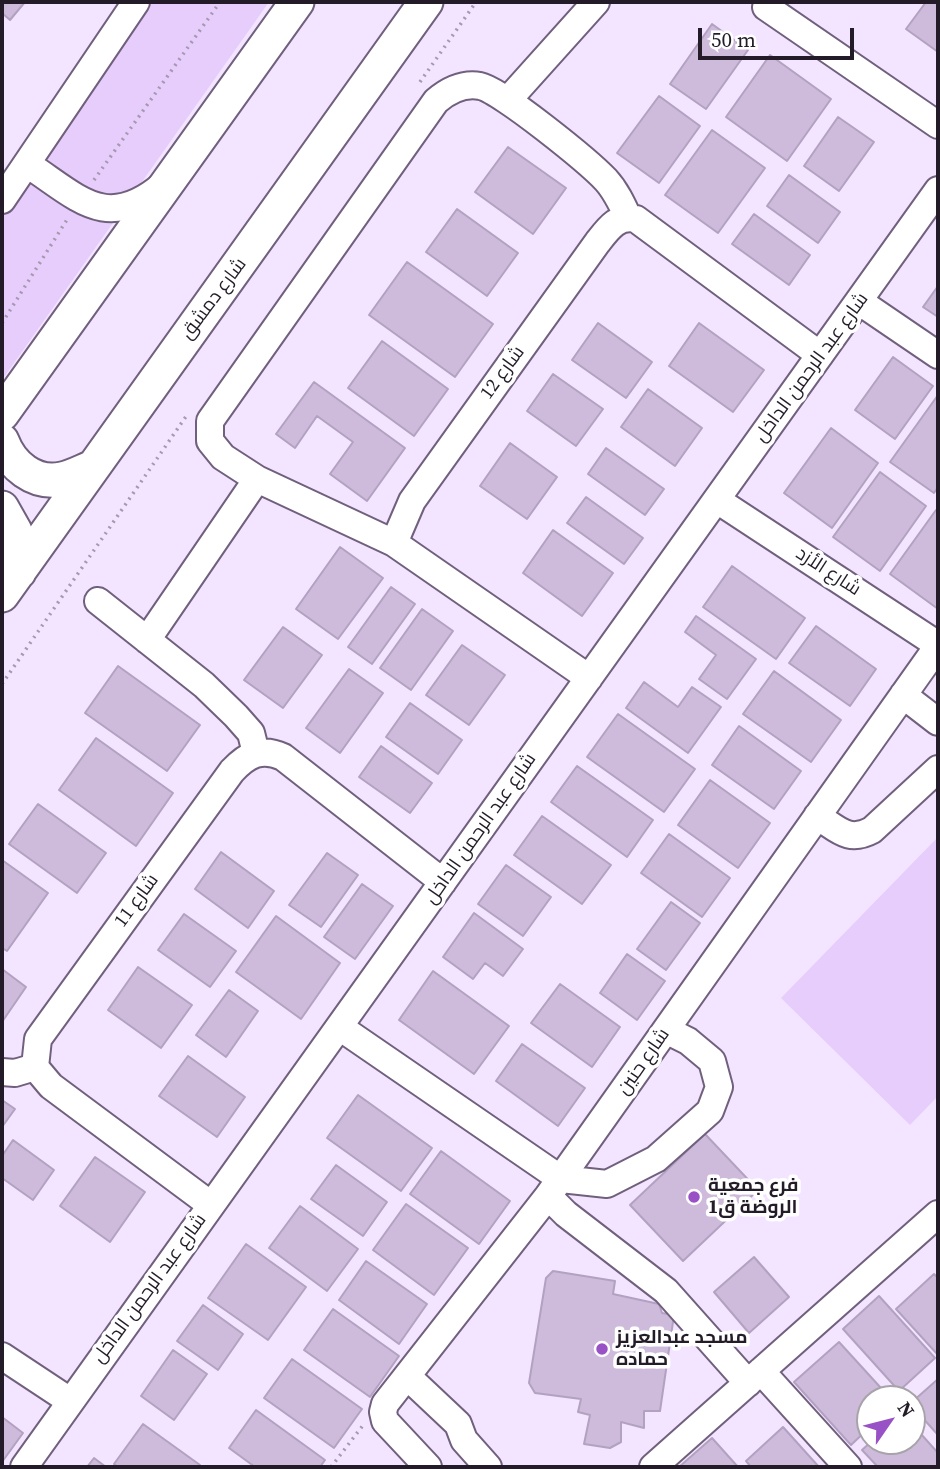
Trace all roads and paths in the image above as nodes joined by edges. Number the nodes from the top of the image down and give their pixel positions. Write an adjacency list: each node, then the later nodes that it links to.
1 (136, 2): 9 (street)
2 (220, 2): 12 (path)
3 (297, 2): 10 (main road)
4 (426, 2): 21 (main road, شارع دمشق)
5 (596, 2): 7 (street)
6 (762, 3): 8 (street)
7 (508, 100): 14 (street); 22 (street)
8 (938, 125)
9 (27, 164): 12 (street); 13 (street)
10 (176, 172): 12 (street); 19 (main road)
11 (938, 190): 15 (street, شارع عبد الرحمن الداخل)
12 (80, 199): 16 (path)
13 (2, 201)
14 (628, 217): 17 (street); 25 (street, شارع 12)
15 (860, 302): 17 (street, شارع عبد الرحمن الداخل); 18 (street)
16 (2, 323)
17 (820, 355): 23 (street, شارع عبد الرحمن الداخل)
18 (938, 355)
19 (3, 414)
20 (2, 441): 21 (main road)
21 (93, 467): 26 (main road, شارع دمشق)
22 (257, 479): 25 (street); 28 (street)
23 (717, 500): 29 (street, شارع الأزد); 30 (street, شارع عبد الرحمن الداخل)
24 (2, 508): 26 (main road)
25 (394, 543): 30 (street)
26 (10, 583)
27 (98, 601): 28 (street)
28 (147, 640): 33 (street)
29 (938, 645): 31 (street, شارع حنين)
30 (589, 678): 36 (street, شارع عبد الرحمن الداخل)
31 (903, 695): 32 (street); 35 (street, شارع حنين)
32 (938, 722)
33 (256, 753): 36 (street); 39 (street, شارع 11)
34 (938, 769): 35 (street)
35 (817, 816): 38 (street, شارع حنين)
36 (443, 882): 37 (street, شارع عبد الرحمن الداخل)
37 (341, 1028): 41 (street); 42 (street, شارع عبد الرحمن الداخل)
38 (666, 1030): 41 (street, شارع حنين); 41 (street)
39 (36, 1066): 40 (street); 42 (street)
40 (2, 1072)
41 (554, 1188): 45 (street, شارع حنين); 46 (street)
42 (211, 1205): 47 (street, شارع عبد الرحمن الداخل)
43 (938, 1214): 46 (street)
44 (2, 1356): 47 (street)
45 (407, 1376): 48 (street, شارع حنين); 52 (street)
46 (755, 1377): 53 (street); 54 (street)
47 (69, 1401): 49 (street, شارع عبد الرحمن الداخل)
48 (383, 1412): 50 (path); 51 (street)
49 (24, 1467)
50 (331, 1467)
51 (428, 1467)
52 (488, 1467)
53 (653, 1467)
54 (848, 1467)

